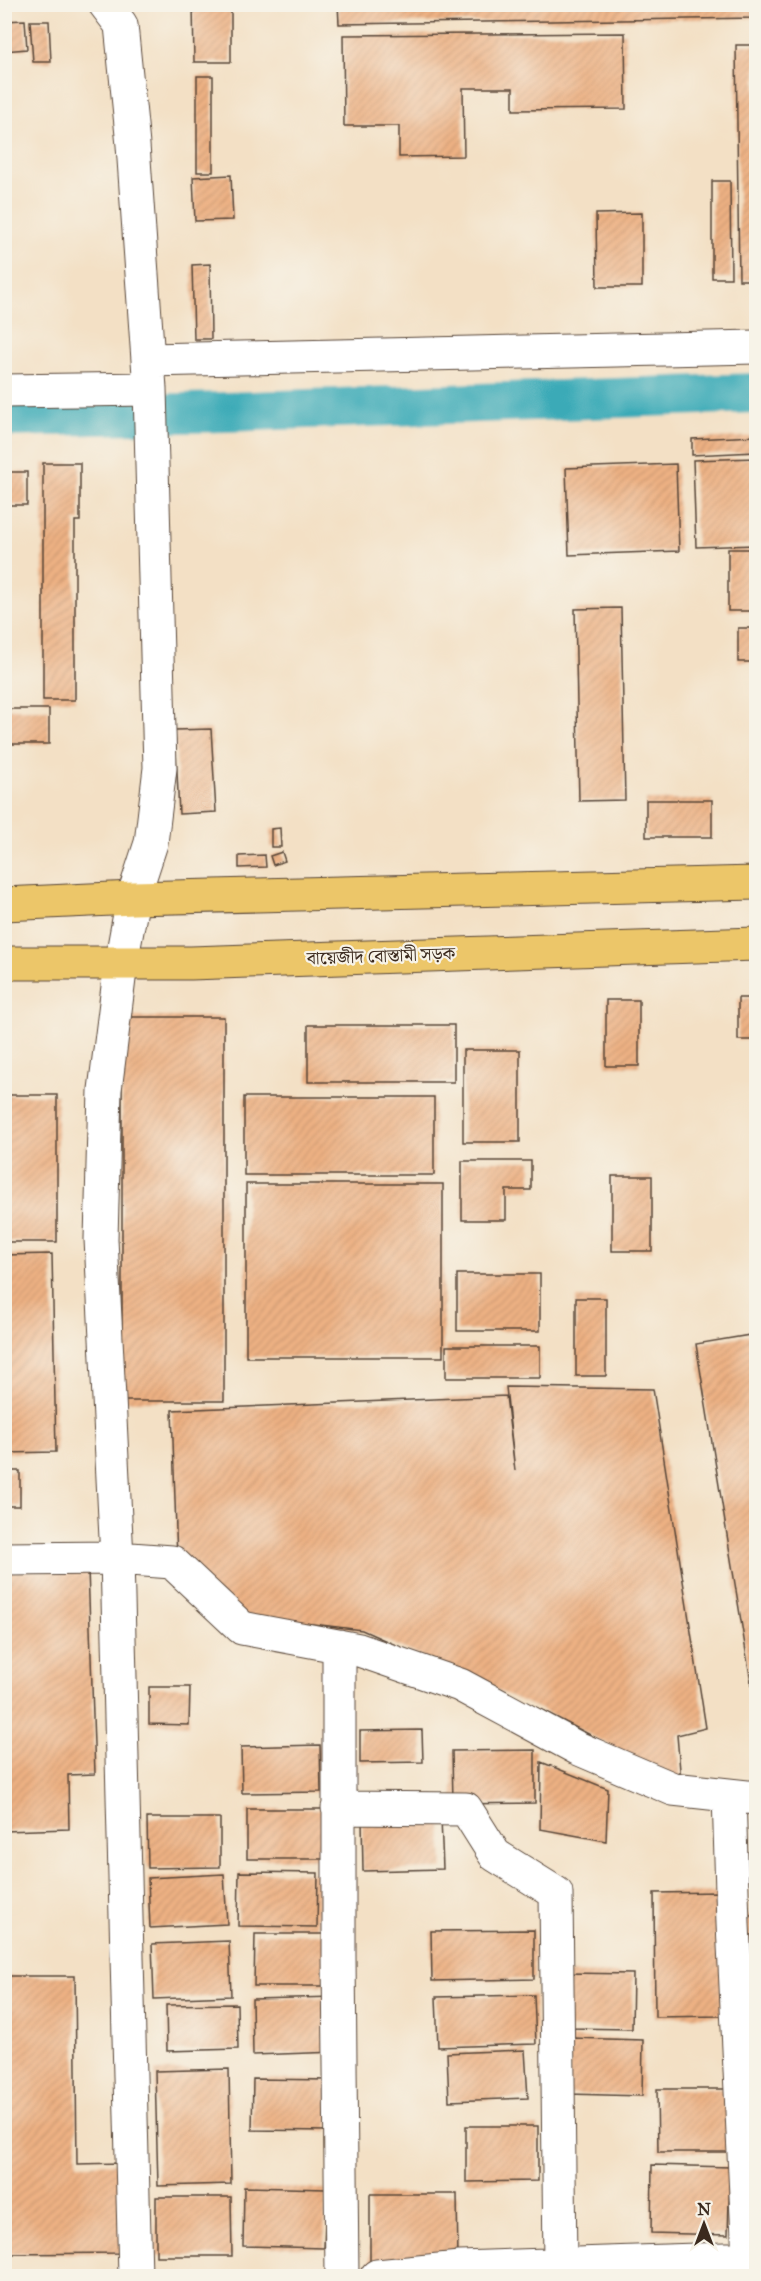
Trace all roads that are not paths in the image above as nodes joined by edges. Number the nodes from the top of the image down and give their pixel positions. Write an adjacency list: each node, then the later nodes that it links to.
1 (105, 4): 3 (street)
2 (756, 347): 3 (street)
3 (149, 375): 4 (street); 6 (street)
4 (4, 391)
5 (756, 883): 6 (main road)
6 (133, 898): 7 (main road); 10 (street)
7 (4, 903)
8 (756, 944): 10 (main road, বায়েজীদ বোস্তামী সড়ক)
9 (4, 963): 10 (main road, বায়েজীদ বোস্তামী সড়ক)
10 (121, 963): 11 (street)
11 (117, 1558): 12 (street); 13 (street); 18 (street)
12 (4, 1559)
13 (339, 1646): 14 (street); 15 (street)
14 (743, 1796): 16 (street)
15 (338, 1808): 17 (street); 19 (street)
16 (753, 2258): 17 (street)
17 (560, 2265): 20 (street)
18 (135, 2277)
19 (342, 2277)
20 (377, 2277)

